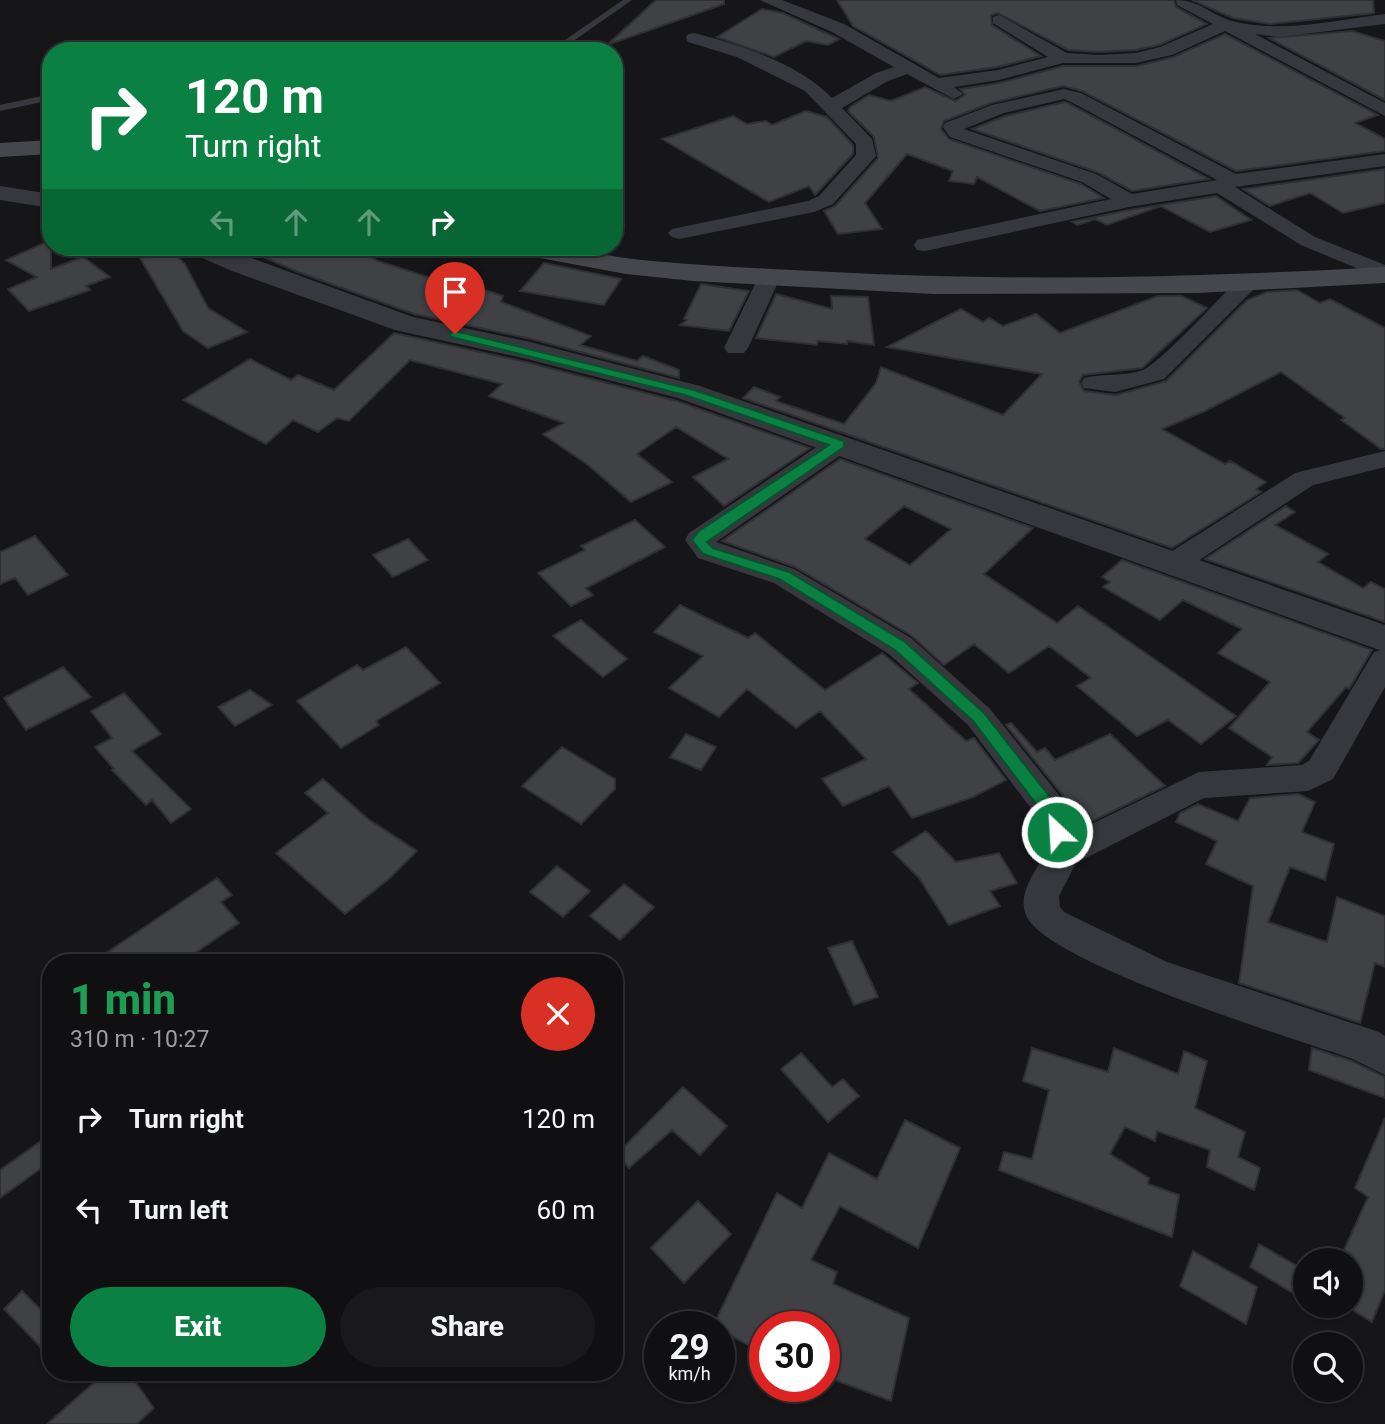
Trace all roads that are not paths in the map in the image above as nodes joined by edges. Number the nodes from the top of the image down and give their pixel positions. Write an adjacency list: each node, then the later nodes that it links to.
1 (628, 0): 10 (lane)
2 (768, 0): 12 (street)
3 (1183, 2): 8 (street)
4 (1337, 8): 7 (street)
5 (1385, 19): 7 (street)
6 (999, 20): 11 (street)
7 (1354, 24): 8 (street)
8 (1225, 25): 11 (street); 18 (street)
9 (694, 38): 16 (street)
10 (566, 42)
11 (1063, 58): 13 (street)
12 (908, 68): 13 (street); 16 (street)
13 (934, 84): 17 (street)
14 (42, 99): 15 (lane)
15 (0, 108)
16 (829, 108): 28 (street)
17 (998, 109): 24 (street); 27 (street)
18 (1385, 110)
19 (42, 147): 20 (main road)
20 (0, 150)
21 (1385, 160): 24 (street)
22 (42, 164): 23 (main road)
23 (0, 166)
24 (1226, 183): 27 (street); 34 (street)
25 (0, 193): 26 (street)
26 (42, 200)
27 (1129, 201): 30 (street)
28 (679, 233)
29 (623, 243): 34 (main road)
30 (925, 245)
31 (1385, 248): 34 (main road)
32 (220, 256): 40 (street)
33 (572, 256): 36 (main road)
34 (1341, 256): 35 (street)
35 (1385, 274): 37 (main road)
36 (769, 278): 37 (main road); 38 (street)
37 (1246, 284): 39 (street)
38 (736, 348)
39 (1093, 383)
40 (839, 444): 42 (street); 45 (street)
41 (1385, 459): 42 (street)
42 (1176, 562): 43 (street)
43 (1385, 639)
44 (1385, 660): 45 (street)
45 (1064, 853): 46 (street)
46 (1385, 1057)

